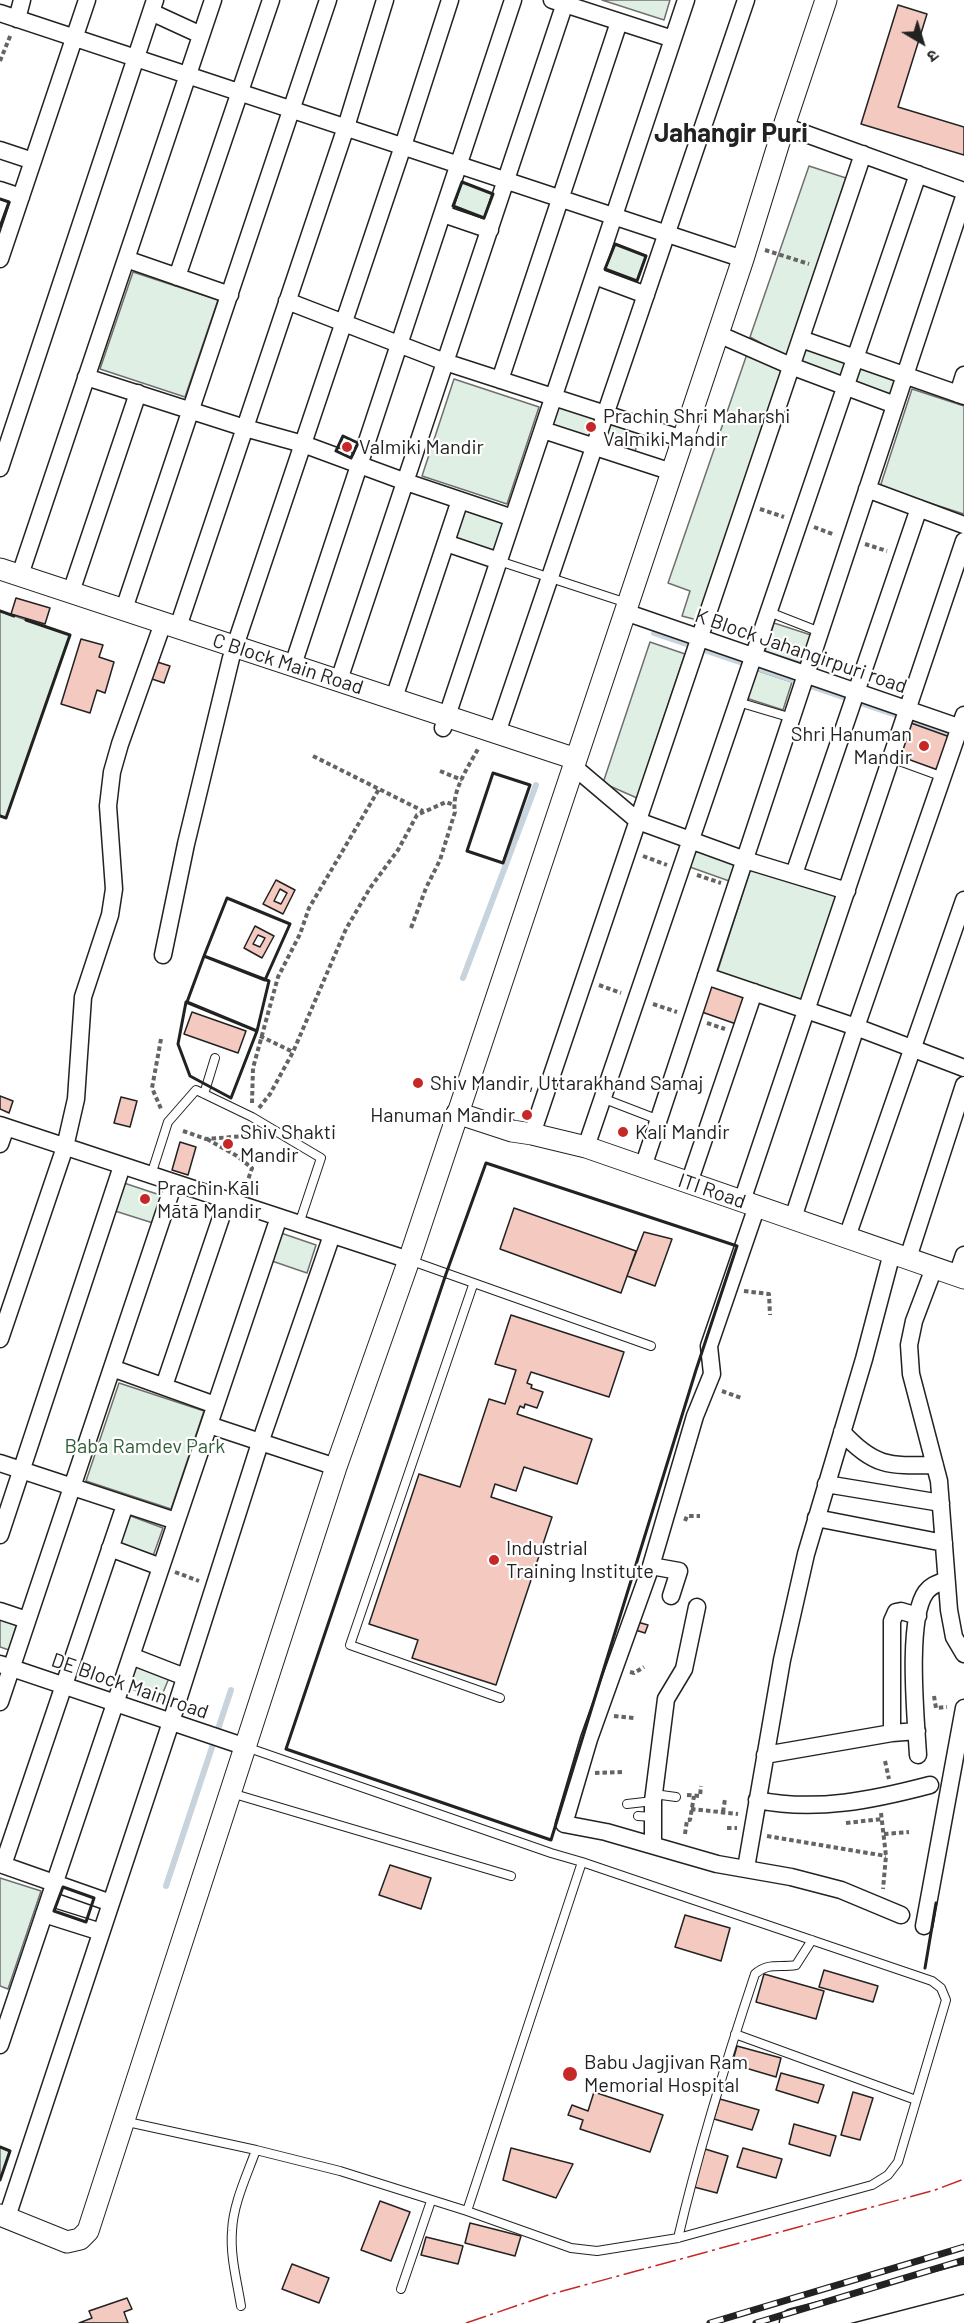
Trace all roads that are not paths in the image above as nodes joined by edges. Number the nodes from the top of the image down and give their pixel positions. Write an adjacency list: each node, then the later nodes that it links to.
1 (22, 0): 15 (street)
2 (87, 0): 18 (street)
3 (213, 0): 17 (street)
4 (271, 0): 22 (street)
5 (328, 0): 23 (street)
6 (385, 0): 25 (street)
7 (450, 0): 26 (street)
8 (513, 0): 30 (street)
9 (686, 0): 19 (street)
10 (746, 0): 41 (street)
11 (826, 0): 24 (street)
12 (561, 2): 16 (street); 32 (street)
13 (153, 6): 17 (street); 20 (street)
14 (0, 14): 15 (street)
15 (16, 19): 18 (street)
16 (619, 22): 19 (street); 37 (street)
17 (201, 35): 21 (street)
18 (75, 37): 20 (street); 29 (street)
19 (673, 39): 39 (street)
20 (136, 57): 21 (street); 74 (street)
21 (188, 75): 22 (street); 44 (street)
22 (240, 92): 23 (street); 46 (street)
23 (292, 109): 25 (street); 47 (street)
24 (784, 126): 28 (street); 42 (street)
25 (346, 127): 26 (street); 49 (street)
26 (403, 146): 30 (street); 50 (street)
27 (0, 150): 29 (street)
28 (863, 154): 31 (street); 52 (street)
29 (33, 161): 35 (street)
30 (459, 164): 32 (street); 38 (street)
31 (918, 174): 34 (street); 54 (street)
32 (506, 180): 37 (street); 40 (street)
33 (0, 190): 35 (street)
34 (964, 191)
35 (21, 197): 43 (street)
36 (964, 197): 57 (street)
37 (561, 198): 39 (street); 60 (street)
38 (442, 214): 40 (street); 53 (street)
39 (614, 216): 41 (street); 45 (street)
40 (490, 230): 55 (street)
41 (667, 234): 42 (street); 48 (street)
42 (745, 252): 51 (street)
43 (0, 259)
44 (126, 259): 46 (street); 59 (street)
45 (595, 276): 48 (street); 64 (street)
46 (177, 277): 47 (street)
47 (230, 295): 66 (street)
48 (646, 295): 67 (street)
49 (288, 301): 50 (street); 68 (street)
50 (344, 323): 53 (street); 71 (street)
51 (718, 334): 56 (street); 70 (street)
52 (801, 339): 54 (street); 56 (street)
53 (399, 344): 55 (street); 73 (street)
54 (856, 358): 57 (street); 61 (street)
55 (445, 362): 60 (street); 76 (street)
56 (791, 366): 61 (street); 94 (street)
57 (905, 375): 63 (street); 65 (street)
58 (964, 375): 63 (street)
59 (86, 377): 62 (street); 85 (street)
60 (500, 380): 64 (street)
61 (846, 387): 65 (street); 91 (street)
62 (138, 393): 66 (street); 88 (street)
63 (961, 395)
64 (554, 397): 67 (street); 69 (street)
65 (895, 405): 77 (street)
66 (191, 410): 68 (street); 90 (street)
67 (606, 414): 70 (street); 72 (street)
68 (245, 428): 71 (street); 92 (street)
69 (543, 430): 72 (street); 80 (street)
70 (683, 439): 75 (street)
71 (303, 444): 73 (street); 95 (street)
72 (595, 446): 75 (street); 86 (street)
73 (359, 465): 76 (street); 97 (street)
74 (0, 468)
75 (672, 472): 89 (street)
76 (406, 482): 78 (street); 99 (street)
77 (867, 489): 79 (street); 93 (street)
78 (460, 500): 80 (street); 83 (street)
79 (918, 508): 81 (street); 100 (street)
80 (513, 518): 84 (street)
81 (964, 525)
82 (964, 541): 103 (street)
83 (446, 543): 84 (street); 101 (street)
84 (499, 561): 86 (lane); 105 (street)
85 (10, 572): 88 (street, C Block Main Road)
86 (550, 577): 89 (lane); 107 (street)
87 (0, 582): 92 (street, C Block Main Road)
88 (71, 592): 90 (street, C Block Main Road)
89 (626, 608): 94 (street, K Block Jahangirpuri road); 109 (street)
90 (124, 609): 92 (street, C Block Main Road)
91 (769, 612): 93 (lane); 96 (street)
92 (167, 628): 95 (street, C Block Main Road); 133 (street)
93 (820, 632): 98 (street)
94 (700, 638): 96 (street, K Block Jahangirpuri road); 111 (street)
95 (233, 652): 97 (street, C Block Main Road); 105 (street, C Block Main Road); 117 (street)
96 (753, 657): 98 (street, K Block Jahangirpuri road); 102 (street)
97 (293, 665): 99 (street, C Block Main Road)
98 (806, 675): 100 (street, K Block Jahangirpuri road); 104 (street)
99 (339, 680): 101 (street, C Block Main Road)
100 (856, 692): 103 (street, K Block Jahangirpuri road); 114 (street)
101 (394, 698): 105 (street, C Block Main Road)
102 (738, 702): 104 (lane); 112 (street)
103 (908, 710): 106 (street, K Block Jahangirpuri road); 108 (street)
104 (792, 718): 113 (street)
105 (445, 722): 107 (street, C Block Main Road)
106 (963, 724): 110 (street)
107 (489, 737): 109 (street, C Block Main Road)
108 (891, 758): 110 (lane); 115 (street)
109 (574, 765): 111 (street); 128 (street)
110 (943, 777): 121 (street)
111 (638, 821): 112 (street); 131 (street)
112 (691, 840): 113 (street); 127 (street)
113 (745, 860): 114 (street); 118 (street)
114 (794, 874): 115 (street)
115 (847, 891): 120 (street)
116 (964, 900): 122 (street)
117 (163, 955)
118 (706, 976): 119 (street); 129 (street)
119 (754, 992): 120 (street); 139 (street)
120 (807, 1010): 121 (street); 141 (street)
121 (856, 1027): 122 (street); 143 (street)
122 (913, 1049): 124 (street); 146 (street)
123 (215, 1058): 126 (lane)
124 (964, 1068)
125 (964, 1085): 148 (street)
126 (204, 1094): 137 (lane); 144 (lane)
127 (602, 1098): 129 (lane); 134 (street)
128 (457, 1113): 131 (street, ITI Road); 149 (street)
129 (659, 1120): 136 (street)
130 (3, 1126): 132 (street); 133 (street)
131 (532, 1134): 134 (street, ITI Road)
132 (0, 1144)
133 (66, 1147): 135 (street); 153 (street)
134 (586, 1147): 136 (street, ITI Road)
135 (123, 1166): 137 (street); 164 (street)
136 (643, 1167): 139 (street, ITI Road)
137 (151, 1175): 138 (street)
138 (174, 1183): 140 (street); 155 (street)
139 (689, 1183): 141 (street, ITI Road)
140 (227, 1200): 142 (street); 156 (street)
141 (750, 1204): 143 (street, ITI Road); 174 (street)
142 (279, 1217): 144 (street); 157 (street)
143 (793, 1218): 146 (street, ITI Road)
144 (300, 1224): 145 (street)
145 (332, 1235): 149 (street); 160 (street)
146 (847, 1237): 148 (street, ITI Road)
147 (964, 1255): 151 (street)
148 (900, 1256): 150 (street, ITI Road); 159 (street)
149 (409, 1260): 152 (lane); 163 (street)
150 (934, 1268): 151 (street, ITI Road); 162 (street)
151 (961, 1276)
152 (473, 1285): 154 (lane); 187 (lane)
153 (0, 1339)
154 (651, 1347)
155 (112, 1368): 156 (street); 166 (street)
156 (164, 1386): 157 (street)
157 (215, 1405): 158 (street)
158 (209, 1425): 160 (street); 170 (street)
159 (842, 1432): 162 (street); 165 (street)
160 (260, 1443): 163 (street); 185 (street)
161 (0, 1463): 164 (street)
162 (935, 1466): 167 (street)
163 (336, 1467): 194 (street)
164 (21, 1470): 166 (street); 171 (street)
165 (826, 1484): 167 (street); 169 (street)
166 (72, 1487): 168 (street); 181 (street)
167 (941, 1503): 172 (street)
168 (124, 1504): 170 (street); 173 (street)
169 (816, 1518): 172 (street); 195 (street)
170 (176, 1521): 175 (street)
171 (0, 1535)
172 (944, 1543): 176 (street)
173 (110, 1548): 175 (street); 186 (street)
174 (651, 1566): 177 (street); 203 (street)
175 (161, 1567): 183 (street)
176 (946, 1580): 180 (street); 182 (street)
177 (671, 1596)
178 (697, 1606): 201 (street)
179 (0, 1611): 181 (street)
180 (918, 1616): 192 (street); 193 (street)
181 (27, 1620): 184 (street)
182 (964, 1654)
183 (131, 1656): 185 (street); 189 (street)
184 (6, 1666): 186 (street, DE Block Main road); 188 (street)
185 (185, 1677): 191 (street)
186 (63, 1686): 189 (street, DE Block Main road); 205 (street)
187 (500, 1698)
188 (0, 1702)
189 (115, 1703): 191 (street, DE Block Main road); 208 (street)
190 (964, 1708): 212 (street)
191 (171, 1722): 194 (street, DE Block Main road); 209 (street)
192 (917, 1731): 193 (street); 196 (street)
193 (892, 1733): 195 (street)
194 (246, 1747): 198 (street); 204 (lane)
195 (765, 1755): 202 (street)
196 (918, 1755)
197 (930, 1785): 202 (street)
198 (231, 1793): 207 (lane); 219 (street)
199 (676, 1797): 201 (lane)
200 (627, 1804): 201 (lane)
201 (649, 1807): 203 (street)
202 (756, 1808): 206 (street)
203 (653, 1845): 206 (street)
204 (582, 1862): 214 (lane); 222 (lane)
205 (2, 1865): 208 (street)
206 (746, 1868): 211 (street)
207 (511, 1876)
208 (54, 1883): 209 (street); 210 (street)
209 (111, 1903): 213 (street)
210 (44, 1914): 213 (street); 215 (street)
211 (901, 1915)
212 (924, 1926)
213 (101, 1932): 223 (street)
214 (812, 1940): 216 (lane); 218 (lane)
215 (7, 1999): 217 (street)
216 (735, 2034): 218 (lane); 224 (lane)
217 (0, 2045)
218 (916, 2100): 224 (lane)
219 (122, 2121): 220 (lane); 223 (street)
220 (256, 2150): 221 (lane); 227 (lane)
221 (432, 2202): 222 (lane); 226 (lane)
222 (466, 2211): 224 (lane)
223 (3, 2216)
224 (678, 2238)
225 (964, 2279): 228 (highway)
226 (401, 2289)
227 (241, 2306)
228 (794, 2323)

